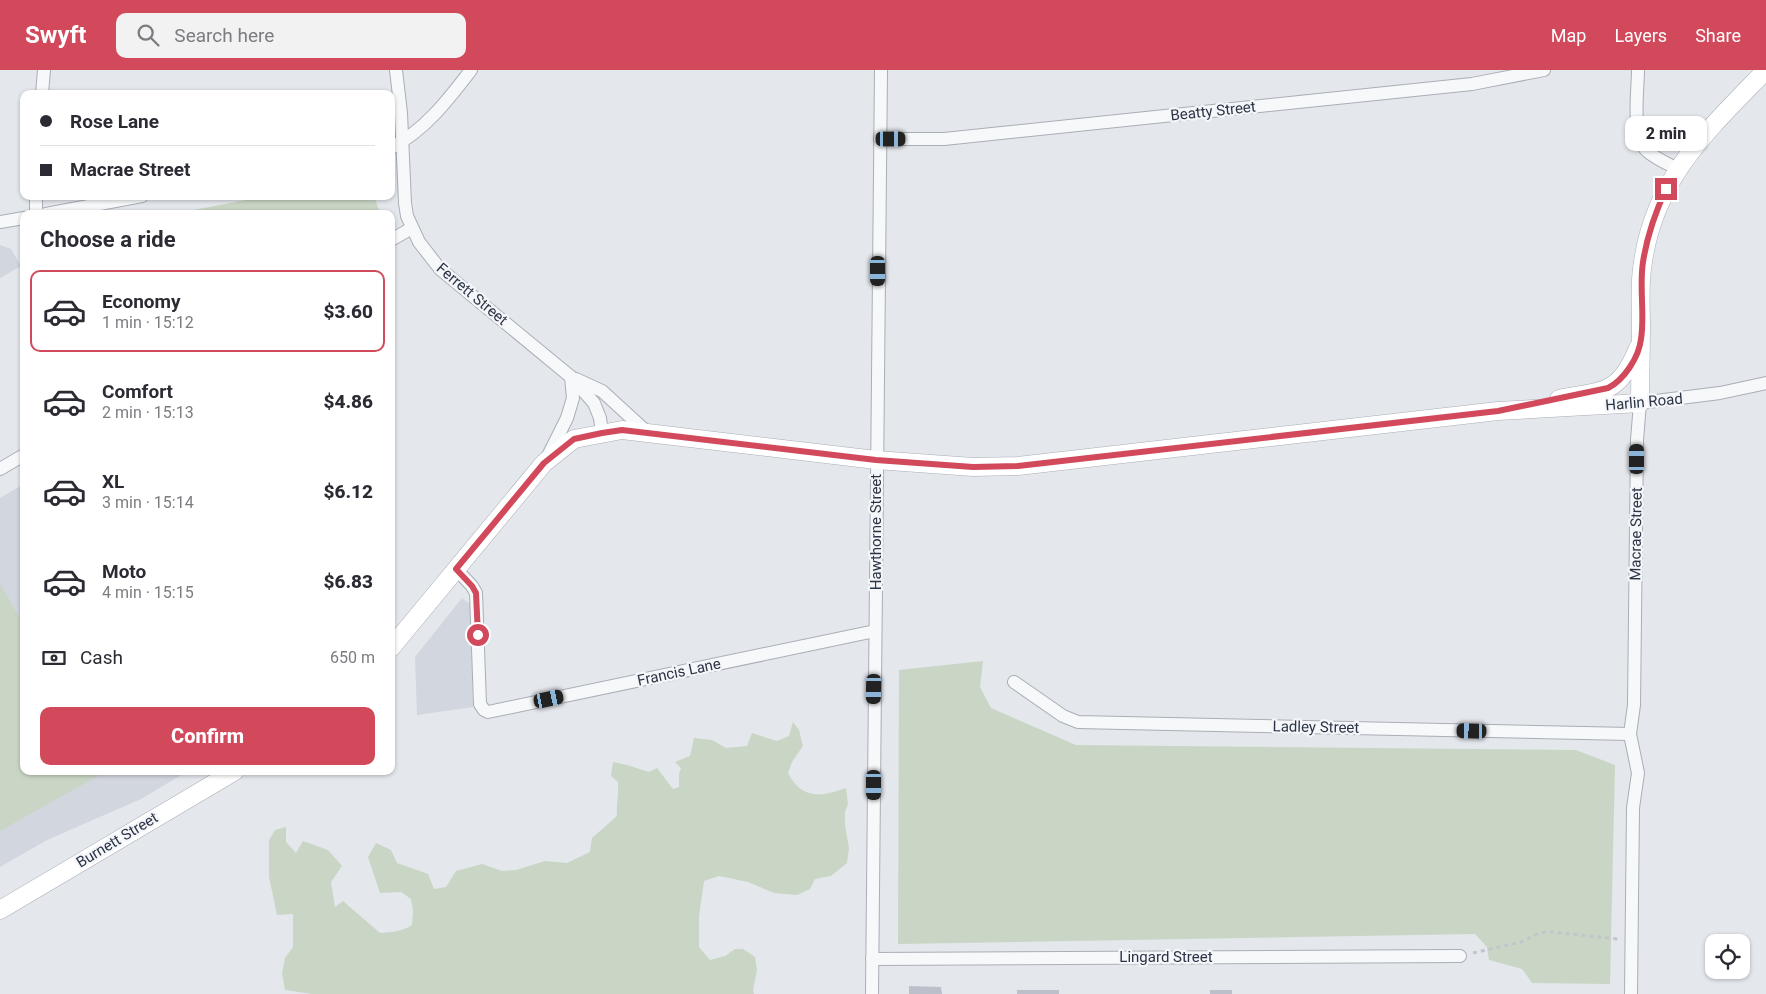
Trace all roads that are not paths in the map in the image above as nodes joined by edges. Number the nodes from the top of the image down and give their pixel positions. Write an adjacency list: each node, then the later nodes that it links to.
1 (44, 70): 8 (street)
2 (396, 70): 10 (street, Ferrett Street)
3 (471, 70): 10 (street)
4 (881, 70): 9 (street, Hawthorne Street)
5 (1544, 70): 9 (street, Beatty Street)
6 (1638, 70): 12 (street)
7 (1766, 70): 12 (main road, Macrae Street)
8 (42, 90)
9 (880, 139): 27 (street, Hawthorne Street)
10 (403, 142): 11 (street); 17 (street, Ferrett Street)
11 (395, 146)
12 (1678, 169): 19 (main road, Macrae Street)
13 (121, 200): 14 (street)
14 (67, 210)
15 (20, 219): 16 (street)
16 (0, 222)
17 (412, 228): 18 (street); 20 (street, Ferrett Street)
18 (395, 238)
19 (1641, 340): 22 (main road, Macrae Street); 23 (main road)
20 (571, 376): 24 (street, Ferrett Street); 25 (street); 28 (street)
21 (1766, 383): 22 (street, Harlin Road)
22 (1640, 403): 23 (main road, Harlin Road); 34 (street, Macrae Street)
23 (1498, 411): 27 (main road, Harlin Road)
24 (602, 433): 25 (main road, Harlin Road); 28 (main road, Harlin Road)
25 (650, 434): 27 (main road, Harlin Road)
26 (20, 456): 29 (street)
27 (876, 460): 31 (street, Hawthorne Street)
28 (544, 463): 30 (main road)
29 (0, 469)
30 (456, 569): 31 (street, Francis Lane); 32 (main road)
31 (875, 631): 38 (street, Hawthorne Street)
32 (395, 643)
33 (1014, 682): 34 (street, Ladley Street)
34 (1630, 734): 40 (street, Macrae Street)
35 (228, 775): 36 (main road, Burnett Street)
36 (0, 910)
37 (1460, 956): 38 (street, Lingard Street)
38 (872, 959): 39 (street, Hawthorne Street)
39 (872, 994)
40 (1631, 994)

